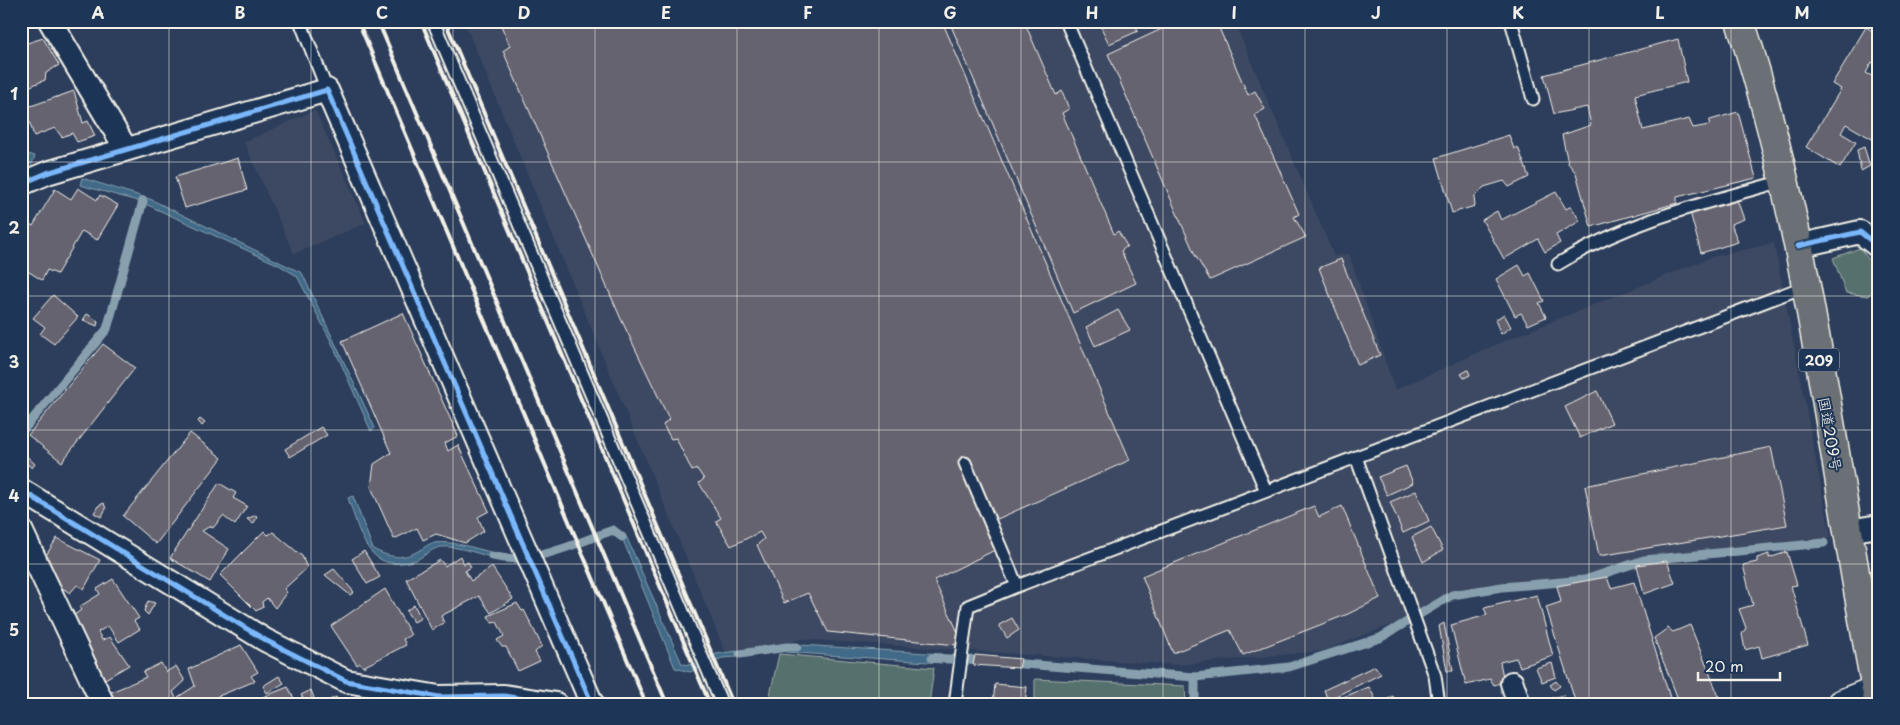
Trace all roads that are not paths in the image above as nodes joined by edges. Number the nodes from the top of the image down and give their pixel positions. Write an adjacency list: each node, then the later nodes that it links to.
1 (50, 21): 9 (street)
2 (300, 21): 7 (lane)
3 (433, 21): 28 (lane)
4 (1066, 21): 19 (lane)
5 (1511, 21): 8 (lane)
6 (1740, 21): 10 (highway, 国道209号 / 209)
7 (327, 90): 9 (street); 27 (street)
8 (1534, 99)
9 (126, 149): 11 (street)
10 (1783, 181): 12 (highway, 国道209号 / 209); 14 (lane)
11 (21, 184)
12 (1798, 246): 13 (street); 15 (highway, 国道209号 / 209)
13 (1879, 247)
14 (1558, 264)
15 (1806, 286): 16 (lane); 22 (highway, 国道209号 / 209)
16 (1356, 457): 19 (lane); 30 (lane)
17 (965, 463): 23 (lane)
18 (21, 490): 26 (street)
19 (1266, 491): 23 (lane)
20 (1879, 526): 22 (street)
21 (21, 530): 25 (street)
22 (1848, 531): 24 (highway, 国道209号 / 209)
23 (1016, 586): 29 (lane)
24 (1877, 697): 31 (street)
25 (103, 704)
26 (556, 704)
27 (592, 704)
28 (722, 704)
29 (955, 704)
30 (1440, 704)
31 (1841, 704)

